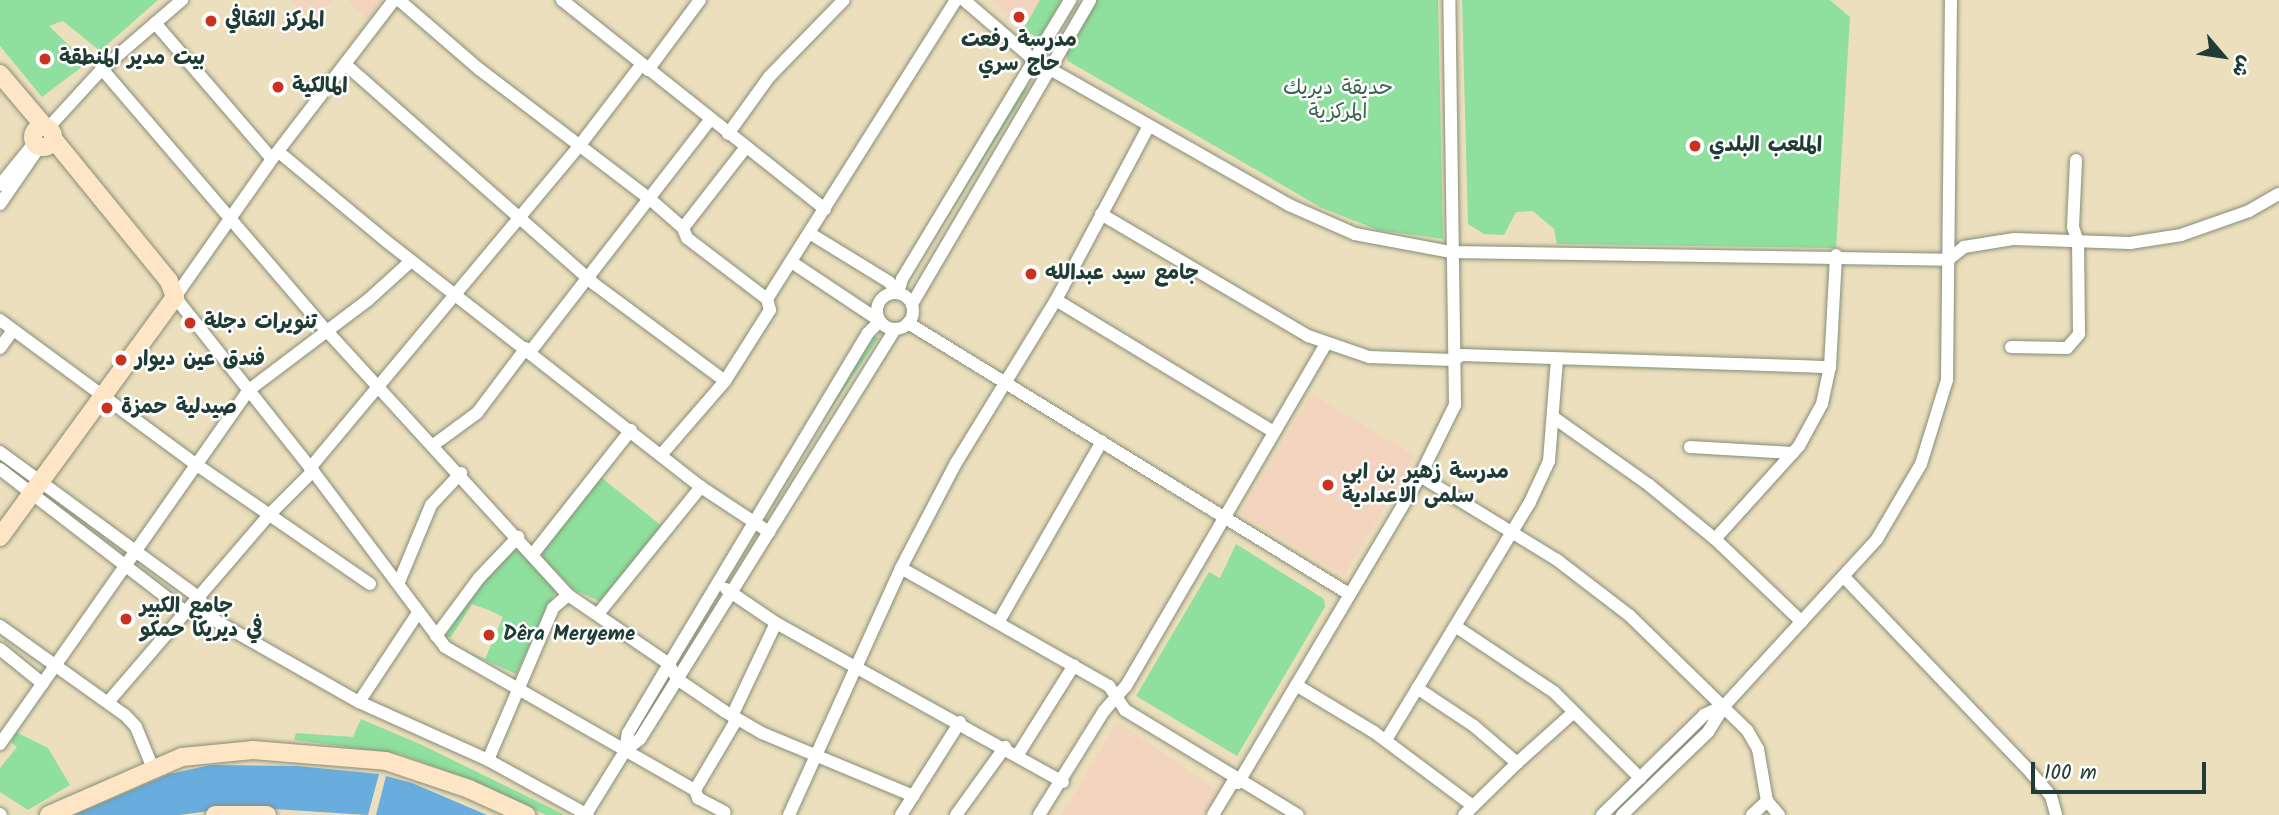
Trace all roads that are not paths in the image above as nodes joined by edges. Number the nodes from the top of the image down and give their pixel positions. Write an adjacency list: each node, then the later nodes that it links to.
1 (182, 0): 12 (street)
2 (397, 0): 14 (street); 24 (street)
3 (562, 0): 15 (street)
4 (701, 0): 15 (street)
5 (844, 0): 22 (street)
6 (956, 0): 32 (street)
7 (964, 0): 13 (street)
8 (1070, 0): 13 (street)
9 (1090, 0): 16 (street)
10 (1449, 0): 39 (street)
11 (1951, 0): 41 (street)
12 (155, 23): 17 (street); 26 (street)
13 (1034, 60): 16 (street); 46 (street)
14 (345, 64): 26 (street); 34 (street)
15 (645, 67): 20 (street); 24 (street)
16 (1049, 67): 21 (street); 50 (street)
17 (102, 69): 23 (street); 35 (street)
18 (0, 74): 23 (main road)
19 (0, 88): 23 (main road)
20 (710, 120): 22 (street); 30 (street)
21 (1149, 126): 33 (street); 39 (street)
22 (728, 134): 25 (street)
23 (42, 137): 28 (street); 31 (street); 47 (main road)
24 (580, 145): 30 (street); 34 (street)
25 (746, 147): 32 (street); 36 (street)
26 (276, 156): 35 (street); 42 (street)
27 (2076, 160): 38 (street)
28 (0, 185)
29 (2279, 194): 38 (street)
30 (652, 200): 36 (street); 44 (street)
31 (0, 204)
32 (825, 209): 37 (street)
33 (1101, 214): 49 (street); 57 (street)
34 (522, 216): 44 (street); 45 (street)
35 (230, 220): 47 (street); 56 (street)
36 (683, 228): 48 (street)
37 (811, 234): 43 (street); 46 (street)
38 (2078, 243): 41 (street); 58 (street)
39 (1451, 252): 40 (street); 62 (street)
40 (1836, 255): 41 (street); 63 (street)
41 (1948, 260): 97 (street)
42 (411, 261): 45 (street); 56 (street)
43 (793, 263): 48 (street); 52 (street)
44 (588, 278): 60 (street); 64 (street)
45 (453, 293): 60 (street); 66 (street)
46 (898, 293): 50 (street); 52 (street)
47 (175, 298): 67 (street); 68 (main road)
48 (767, 299): 64 (street)
49 (1056, 300): 65 (street); 71 (street)
50 (912, 304): 53 (street)
51 (0, 320): 55 (street)
52 (880, 321): 54 (street); 87 (street)
53 (908, 323): 54 (street); 65 (street)
54 (895, 329): 88 (street)
55 (13, 330): 59 (street); 68 (street)
56 (326, 330): 66 (street); 67 (street)
57 (1325, 345): 62 (street); 71 (street)
58 (2011, 347)
59 (0, 348)
60 (528, 350): 70 (street); 73 (street)
61 (1557, 359): 62 (street); 63 (street); 69 (street)
62 (1453, 360): 82 (street)
63 (1830, 367): 76 (street)
64 (725, 381): 77 (street)
65 (1005, 384): 72 (street); 96 (street)
66 (376, 385): 73 (street); 80 (street)
67 (249, 390): 78 (street); 80 (street)
68 (103, 395): 78 (street); 83 (main road)
69 (1553, 417): 89 (street); 92 (street)
70 (631, 430): 77 (street); 94 (street)
71 (1274, 432): 86 (street)
72 (1102, 441): 86 (street); 109 (street)
73 (432, 446): 81 (street)
74 (1690, 447): 76 (street)
75 (0, 452): 83 (street)
76 (1793, 453): 92 (street)
77 (661, 455): 84 (street)
78 (197, 465): 85 (street); 93 (street)
79 (0, 469): 83 (street)
80 (312, 469): 85 (street); 98 (street)
81 (461, 473): 91 (street); 98 (street)
82 (1420, 476): 89 (street); 102 (street)
83 (37, 487): 90 (main road); 93 (street); 95 (street)
84 (701, 487): 87 (street); 107 (street)
85 (268, 516): 99 (street); 104 (street)
86 (1225, 519): 102 (street); 125 (street)
87 (754, 524): 88 (street); 100 (street)
88 (769, 532): 101 (street)
89 (1512, 532): 113 (street); 128 (street)
90 (0, 537)
91 (518, 537): 94 (street); 114 (street)
92 (1715, 539): 110 (street)
93 (133, 551): 95 (street); 104 (street)
94 (533, 554): 103 (street)
95 (123, 564): 105 (street); 117 (street)
96 (901, 568): 109 (street); 119 (street)
97 (1844, 577): 110 (street); 164 (street)
98 (399, 582): 106 (street)
99 (370, 584)
100 (718, 584): 101 (street); 116 (street)
101 (731, 593): 111 (street); 120 (street)
102 (1349, 594): 122 (street)
103 (568, 595): 107 (street); 124 (street)
104 (198, 597): 105 (street); 108 (street)
105 (186, 612): 108 (street); 126 (street)
106 (418, 613): 114 (street); 127 (street)
107 (598, 614): 116 (street)
108 (211, 618): 127 (street)
109 (999, 621): 118 (street)
110 (1802, 622): 128 (street)
111 (776, 623): 119 (street); 130 (street)
112 (0, 626): 117 (street)
113 (1455, 626): 123 (street); 129 (street)
114 (436, 636): 124 (street)
115 (0, 649): 121 (street)
116 (669, 664): 120 (street); 135 (street)
117 (58, 665): 121 (street); 126 (street)
118 (1074, 665): 125 (street); 137 (street)
119 (858, 667): 131 (street); 136 (street)
120 (677, 679): 130 (street); 135 (street)
121 (43, 684): 133 (street)
122 (1296, 684): 132 (street); 142 (street)
123 (1417, 688): 132 (street); 139 (street)
124 (517, 692): 135 (street); 138 (street)
125 (1115, 699): 142 (street); 143 (street)
126 (109, 701): 140 (street)
127 (359, 702): 138 (street)
128 (1725, 705): 141 (street); 146 (street); 161 (street)
129 (1574, 712): 139 (street); 141 (street)
130 (735, 718): 136 (street); 144 (street)
131 (960, 722): 134 (street); 145 (street)
132 (1386, 740): 147 (street)
133 (0, 744)
134 (1005, 747): 137 (street); 157 (street)
135 (625, 751): 144 (street); 149 (street)
136 (817, 754): 145 (street); 155 (street)
137 (1017, 756): 143 (street)
138 (488, 760): 149 (street)
139 (1517, 763): 147 (street)
140 (152, 766): 151 (main road); 154 (main road)
141 (1640, 778): 160 (street)
142 (1236, 781): 150 (street); 159 (street)
143 (1063, 782): 158 (street)
144 (695, 790): 148 (street)
145 (913, 796): 156 (street)
146 (1767, 802): 162 (street); 163 (street)
147 (1469, 811)
148 (723, 812)
149 (587, 814)
150 (1295, 814)
151 (49, 815)
152 (215, 815): 153 (main road)
153 (267, 815)
154 (526, 815)
155 (789, 815)
156 (901, 815)
157 (956, 815)
158 (1039, 815)
159 (1213, 815)
160 (1602, 815)
161 (1622, 815)
162 (1752, 815)
163 (1779, 815)
164 (2056, 815)

